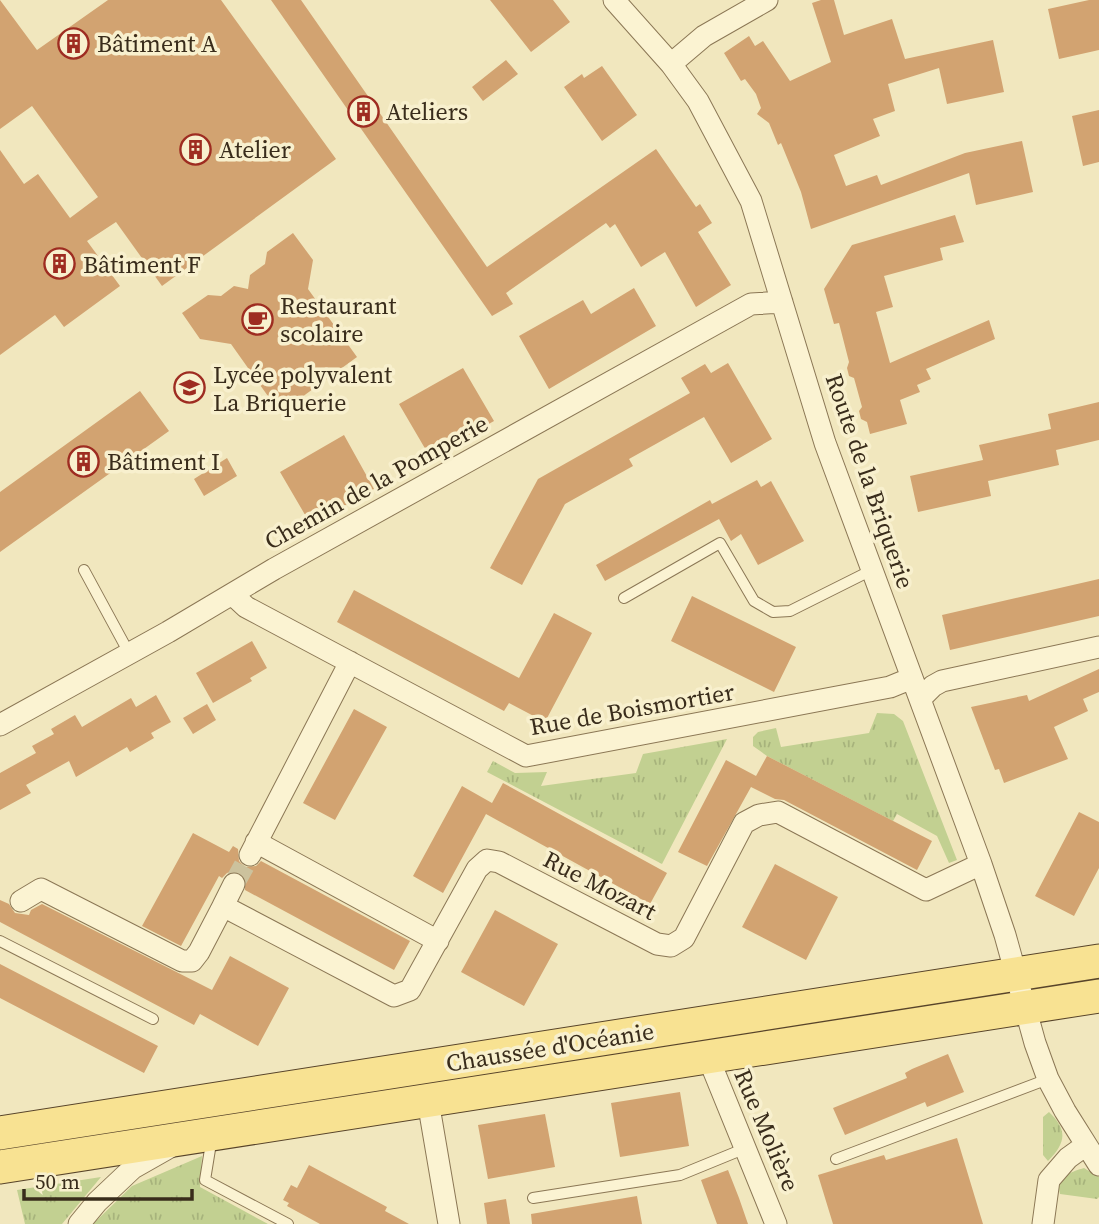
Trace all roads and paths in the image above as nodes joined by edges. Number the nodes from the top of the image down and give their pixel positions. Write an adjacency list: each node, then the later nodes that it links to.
1 (614, 0): 3 (street, Route de la Briquerie)
2 (767, 0): 3 (street)
3 (671, 64): 4 (street, Route de la Briquerie)
4 (782, 302): 6 (street, Route de la Briquerie); 7 (street, Chemin de la Pomperie)
5 (84, 570): 10 (lane)
6 (872, 570): 8 (lane); 12 (street, Route de la Briquerie)
7 (232, 594): 10 (street, Chemin de la Pomperie); 11 (street, Rue de Boismortier)
8 (624, 598)
9 (1099, 647): 13 (street)
10 (129, 653): 14 (street, Chemin de la Pomperie)
11 (350, 662): 12 (street, Rue de Boismortier); 20 (street)
12 (912, 678): 13 (street, Route de la Briquerie)
13 (920, 699): 15 (street, Route de la Briquerie)
14 (0, 725)
15 (981, 864): 20 (street, Rue Mozart); 22 (street, Route de la Briquerie)
16 (234, 884): 18 (street)
17 (21, 901): 18 (street)
18 (223, 906): 20 (street, Rue Mozart)
19 (0, 941): 25 (lane)
20 (438, 941)
21 (1099, 961): 22 (main road, Chaussée d'Océanie)
22 (1017, 974): 24 (street, Route de la Briquerie); 29 (main road, Chaussée d'Océanie)
23 (1099, 996): 24 (main road, Chaussée d'Océanie)
24 (1026, 1007): 26 (main road, Chaussée d'Océanie); 27 (street, Route de la Briquerie)
25 (153, 1019)
26 (708, 1057): 28 (main road, Chaussée d'Océanie); 32 (street, Rue Molière)
27 (1048, 1079): 31 (street, Route de la Briquerie); 33 (lane)
28 (428, 1101): 30 (main road, Chaussée d'Océanie); 39 (street)
29 (0, 1133)
30 (199, 1136): 35 (main road, Chaussée d'Océanie); 37 (street); 38 (lane)
31 (1086, 1145): 34 (street, Route de la Briquerie); 41 (street)
32 (746, 1148): 36 (lane); 40 (street, Rue Molière)
33 (836, 1159)
34 (1099, 1164)
35 (0, 1167)
36 (533, 1198)
37 (79, 1224)
38 (288, 1224)
39 (449, 1224)
40 (776, 1224)
41 (1043, 1224)

